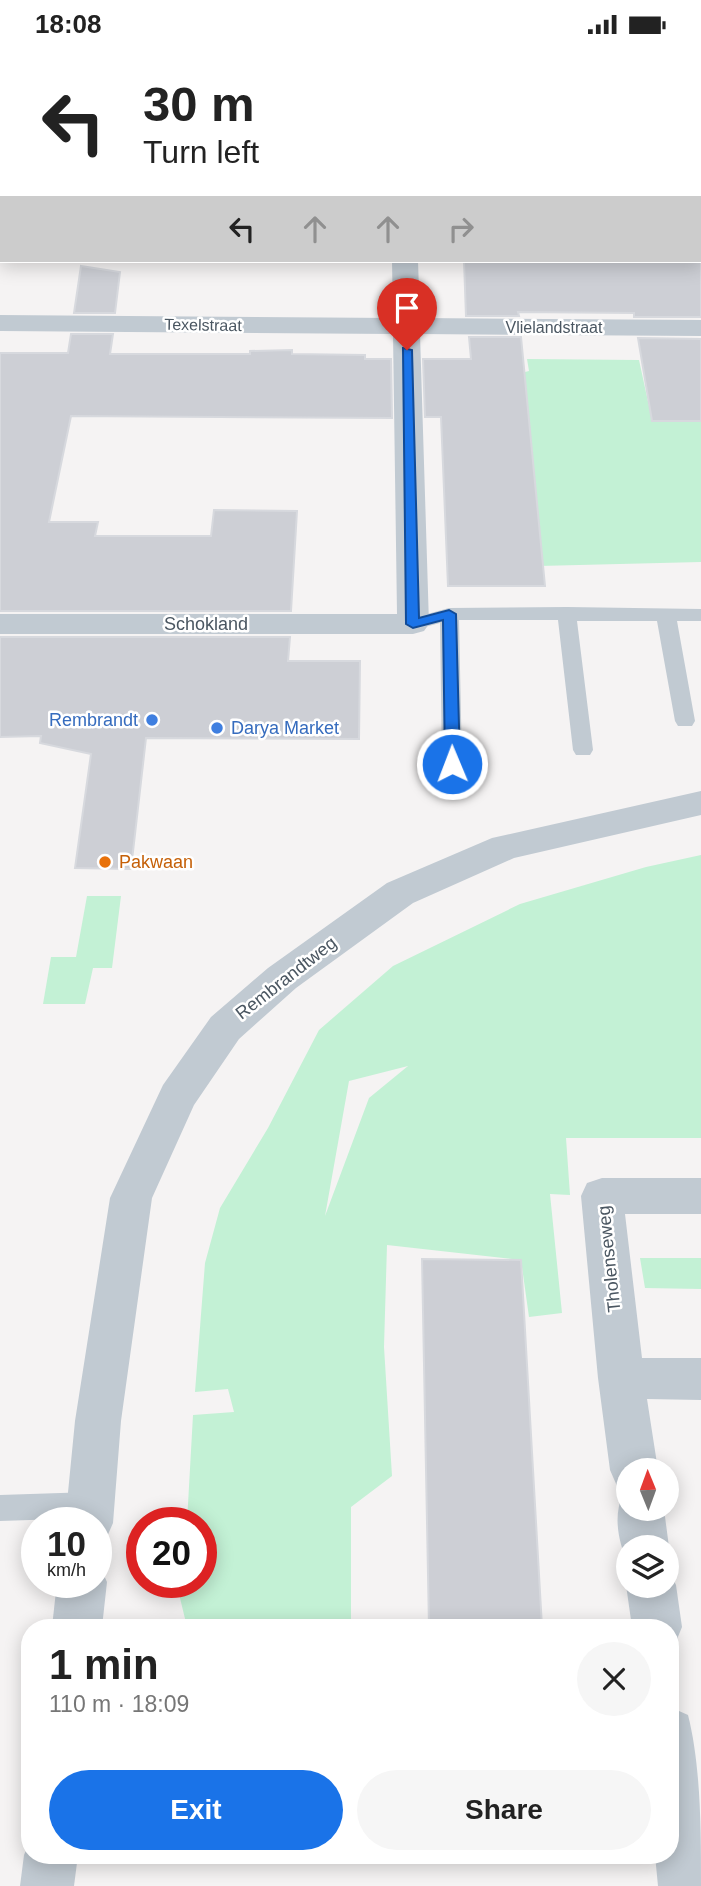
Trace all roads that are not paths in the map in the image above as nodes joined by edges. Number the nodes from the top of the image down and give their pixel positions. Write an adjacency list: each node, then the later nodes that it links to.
1 (405, 263): 3 (street)
2 (0, 323): 3 (street, Texelstraat)
3 (406, 327): 4 (street, Vlielandstraat); 10 (street)
4 (701, 328)
5 (567, 613): 6 (lane); 7 (lane); 12 (lane)
6 (449, 614): 10 (lane); 13 (lane)
7 (666, 615): 8 (lane); 11 (lane)
8 (701, 615)
9 (0, 624): 10 (street, Schokland)
10 (413, 624)
11 (685, 721)
12 (583, 750)
13 (452, 764)
14 (701, 803): 19 (street, Rembrandtweg)
15 (701, 1196): 16 (street, Tholenseweg)
16 (621, 1378): 17 (street); 18 (street, Tholenseweg)
17 (701, 1379)
18 (632, 1458)
19 (91, 1507)
20 (0, 1509): 21 (lane, Rembrandtweg)
21 (21, 1510)
22 (80, 1598): 24 (street)
23 (653, 1598): 25 (street)
24 (78, 1619)
25 (656, 1619)
26 (679, 1831): 29 (street)
27 (50, 1864): 28 (street)
28 (47, 1886)
29 (684, 1886)

